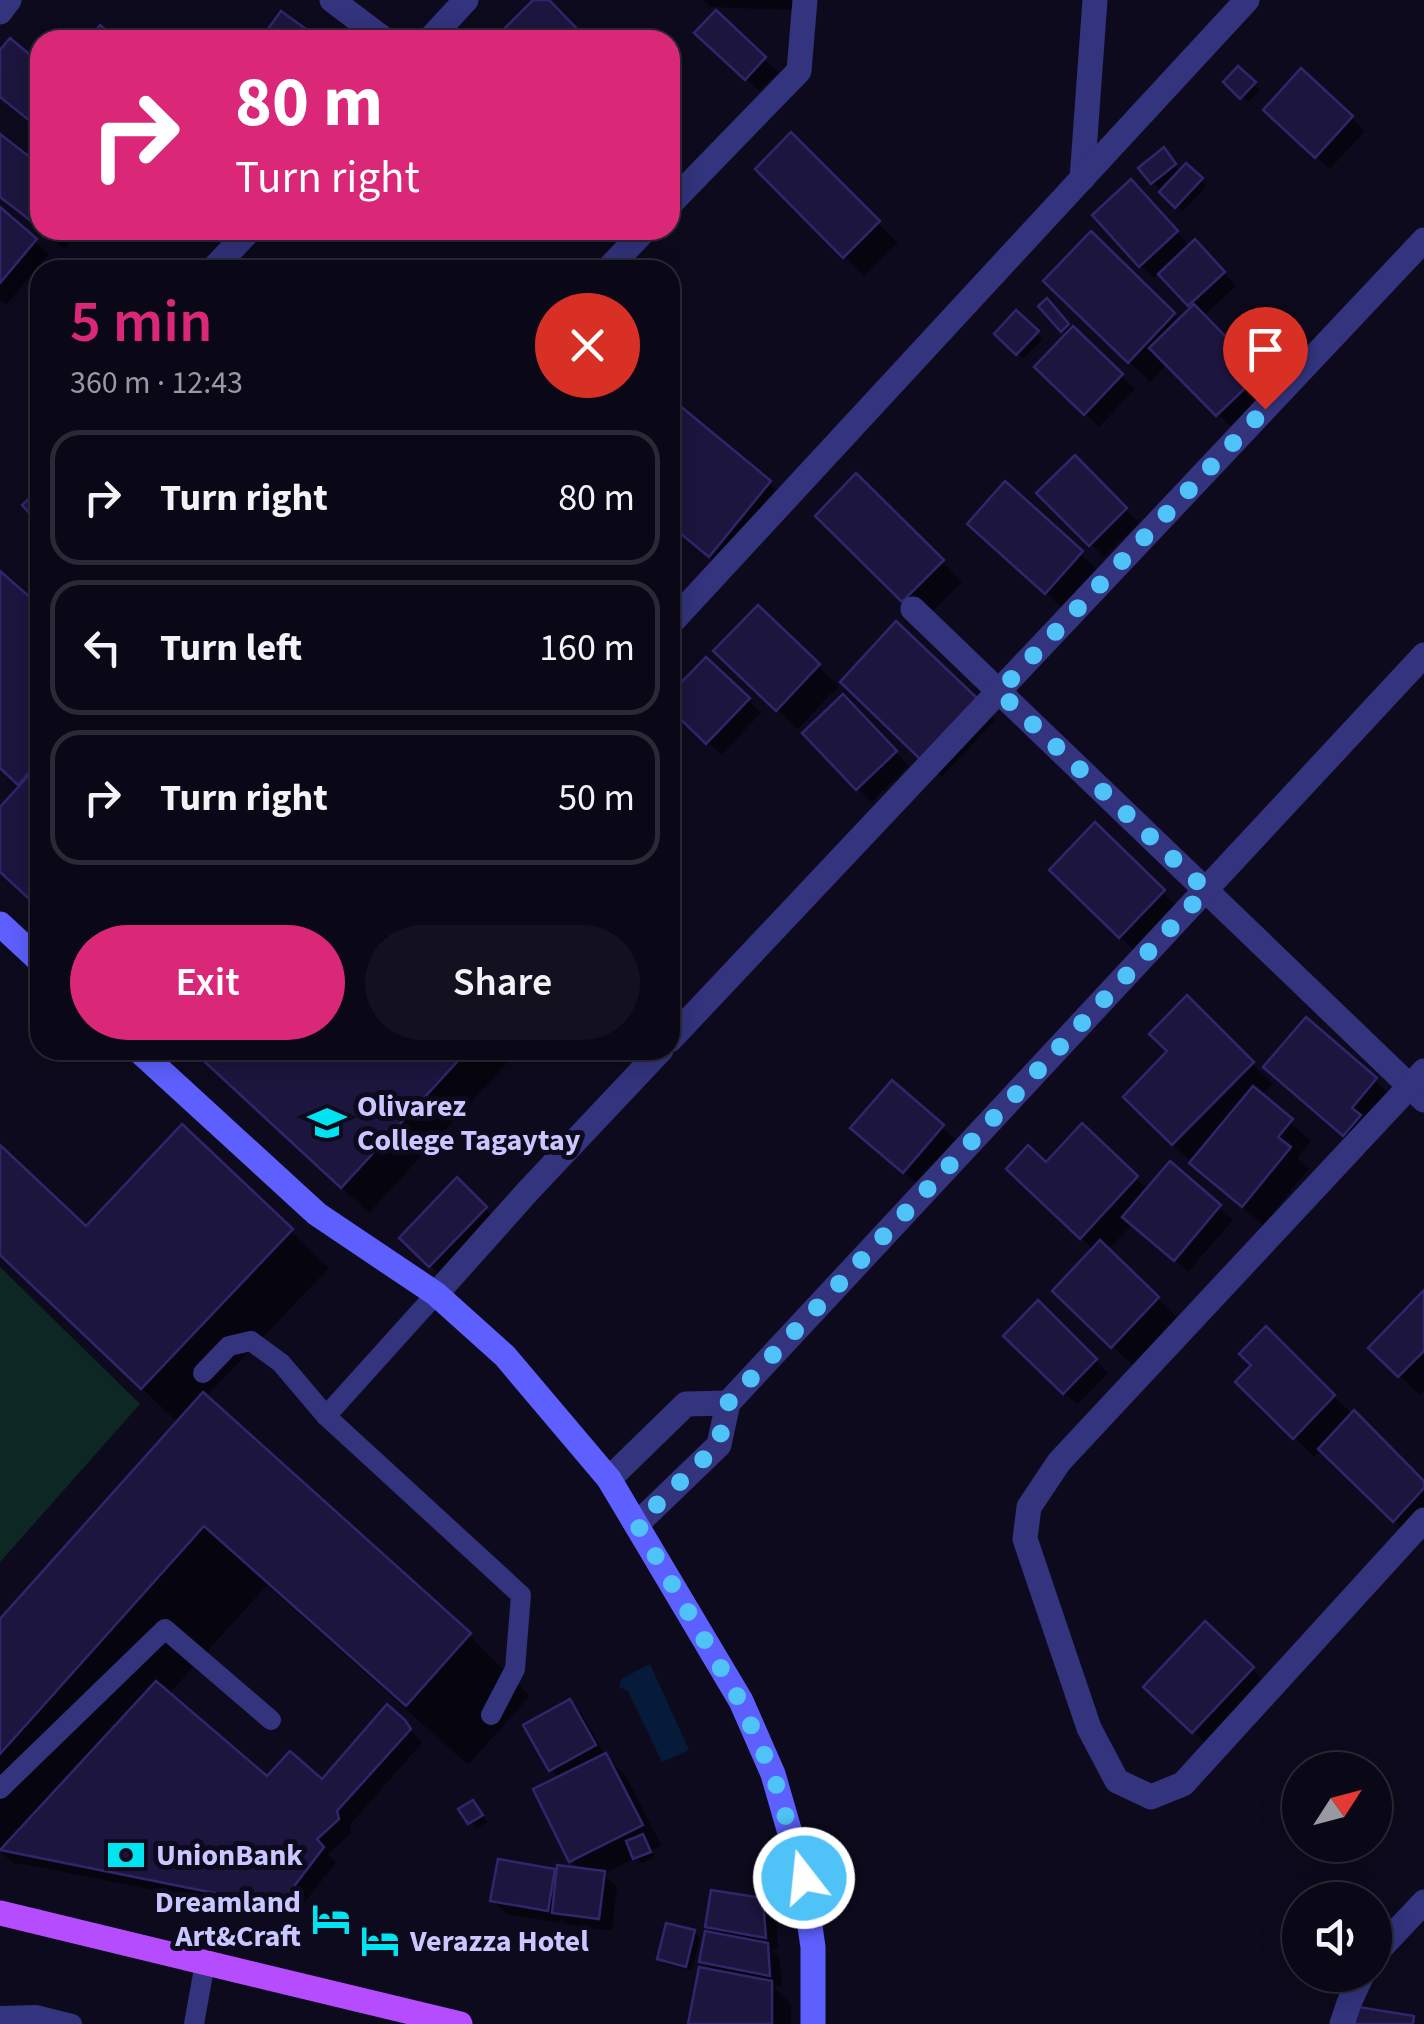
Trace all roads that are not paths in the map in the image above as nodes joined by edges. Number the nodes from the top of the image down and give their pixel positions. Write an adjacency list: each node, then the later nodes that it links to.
1 (9, 0): 7 (street)
2 (332, 0): 8 (street)
3 (466, 0): 9 (street)
4 (805, 0): 11 (street)
5 (1095, 0): 10 (street)
6 (1248, 0): 10 (street)
7 (0, 12)
8 (372, 30)
9 (438, 30)
10 (1082, 179): 18 (street)
11 (680, 194)
12 (240, 240): 15 (street)
13 (635, 240): 16 (street)
14 (1424, 240): 20 (street)
15 (222, 260)
16 (616, 260)
17 (913, 609): 20 (street)
18 (680, 613)
19 (1424, 655): 21 (street)
20 (999, 692): 21 (street); 24 (street)
21 (1206, 890): 27 (street); 30 (street)
22 (0, 924): 23 (street)
23 (30, 952)
24 (680, 1029)
25 (149, 1060): 28 (street)
26 (652, 1060): 28 (street)
27 (1419, 1086): 33 (street)
28 (436, 1294): 31 (lane); 32 (street)
29 (204, 1373): 31 (lane)
30 (728, 1403): 32 (street); 34 (street)
31 (326, 1416): 35 (lane)
32 (609, 1479): 34 (street)
33 (1424, 1520)
34 (637, 1524): 47 (street)
35 (491, 1716)
36 (271, 1720): 37 (lane)
37 (0, 1788)
38 (1424, 1902): 40 (street)
39 (0, 1913): 41 (main road)
40 (1392, 1936)
41 (205, 1964): 45 (lane); 46 (main road)
42 (1354, 1992): 48 (street)
43 (0, 2016): 44 (lane)
44 (72, 2024)
45 (194, 2024)
46 (460, 2024)
47 (813, 2024)
48 (1342, 2024)

